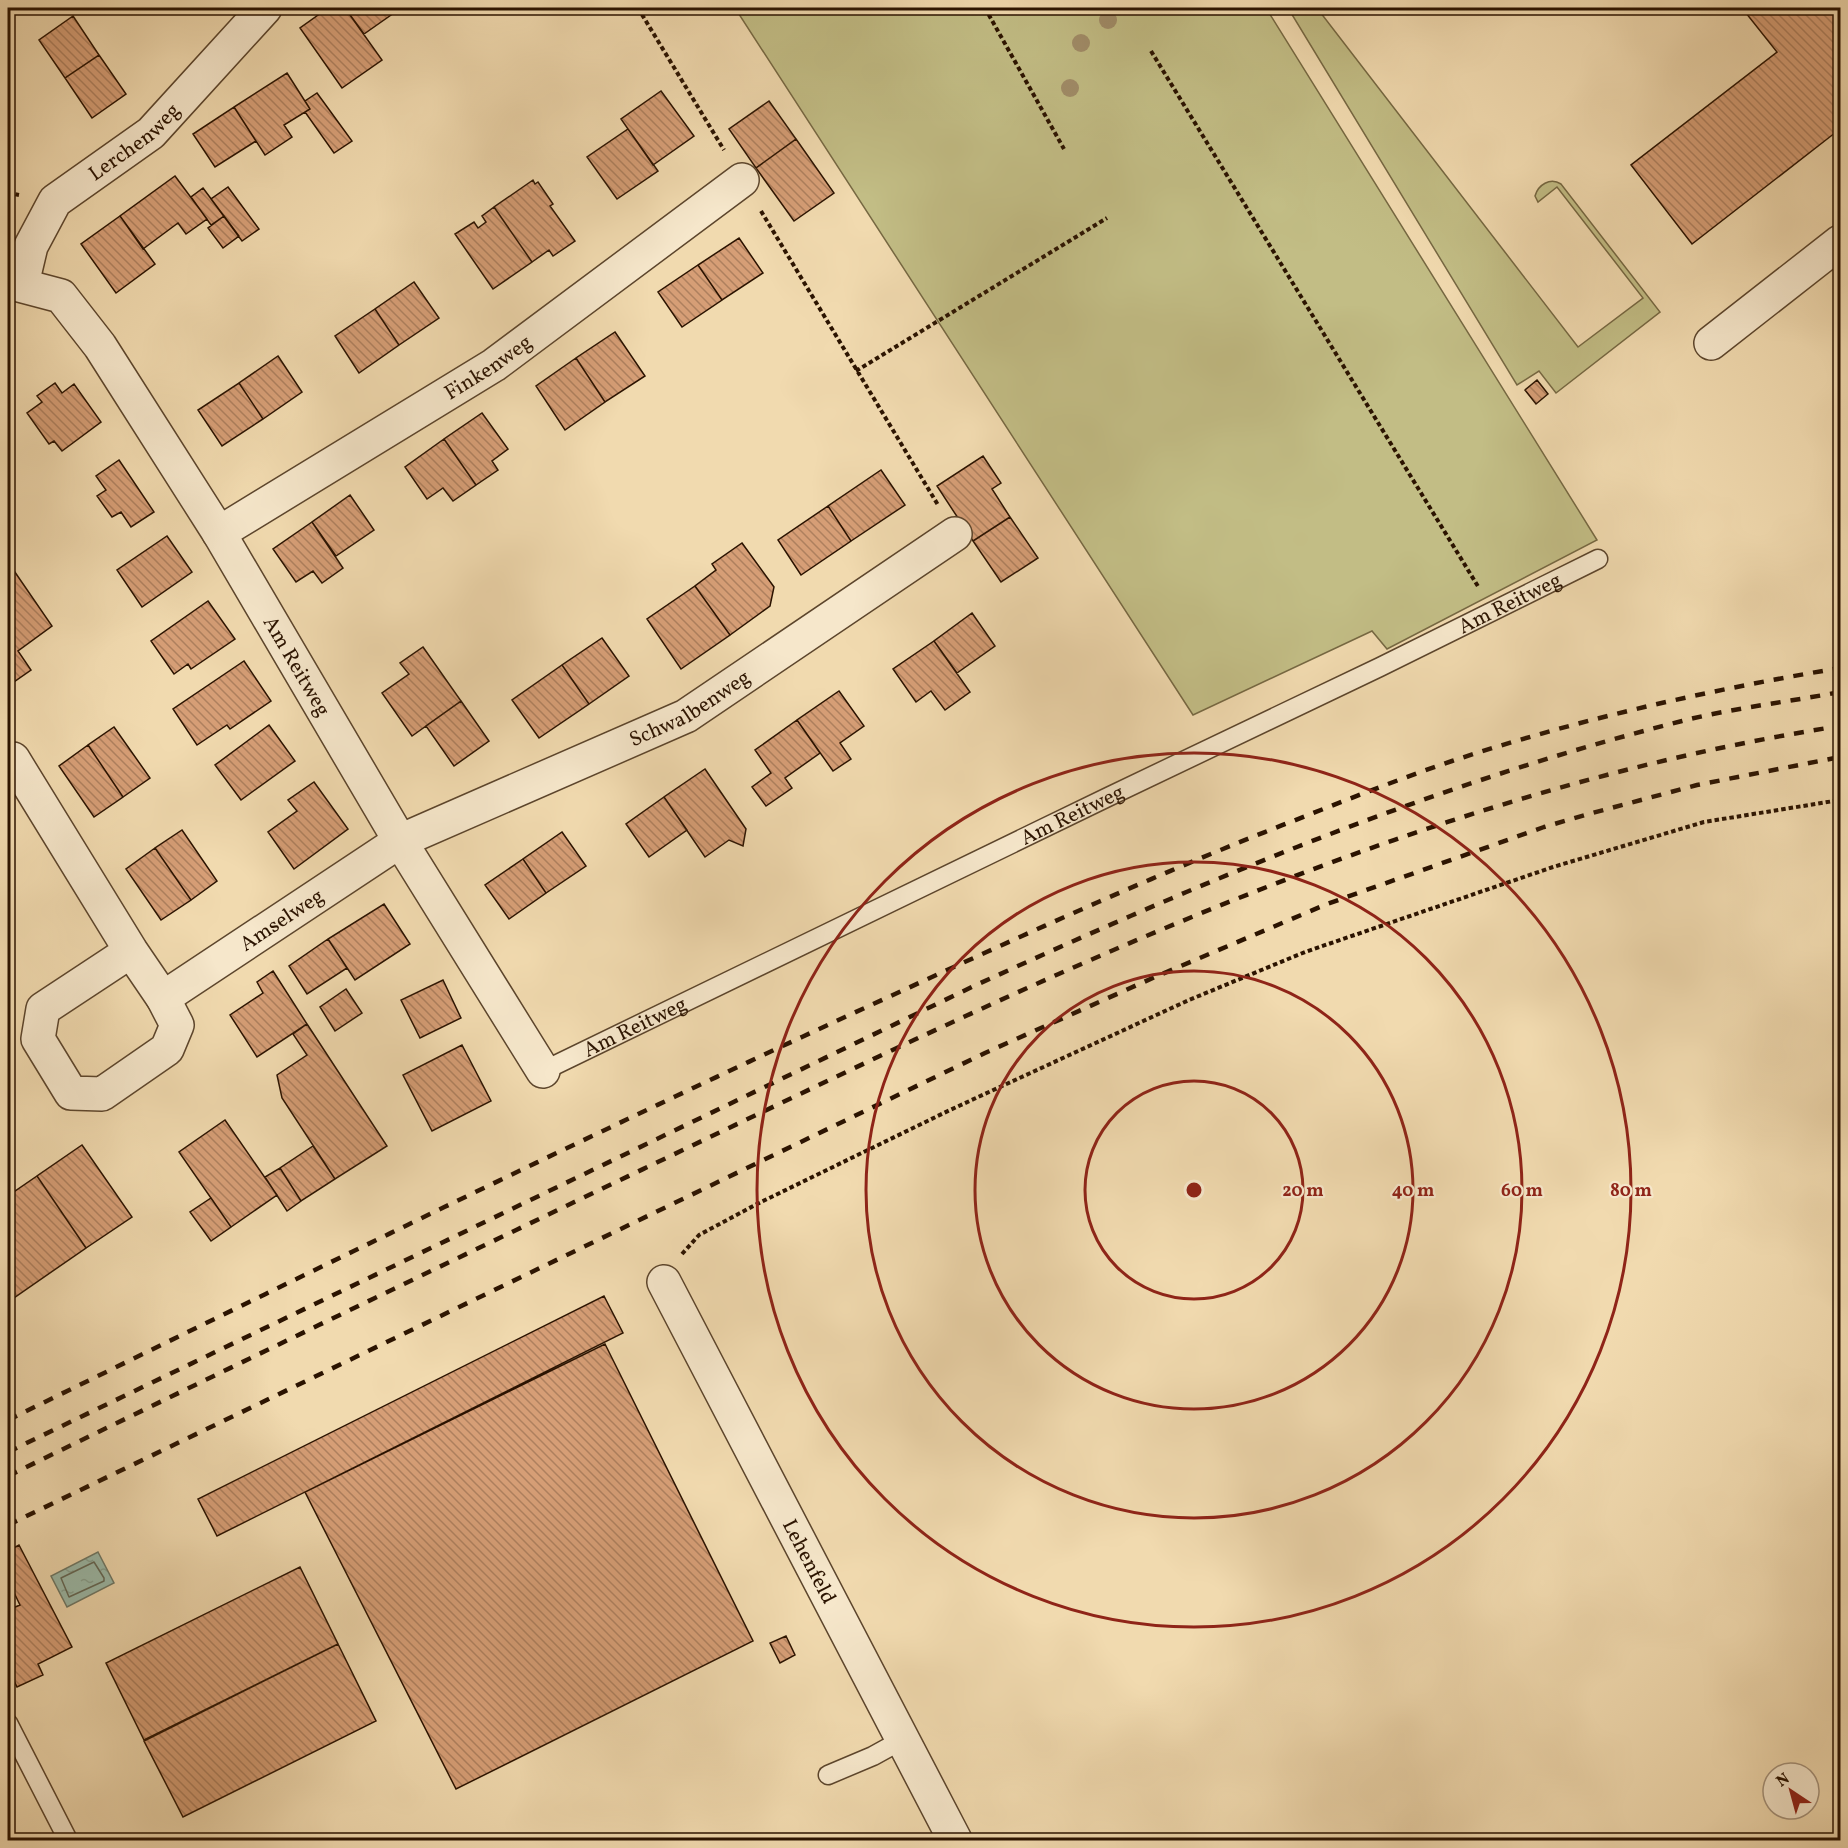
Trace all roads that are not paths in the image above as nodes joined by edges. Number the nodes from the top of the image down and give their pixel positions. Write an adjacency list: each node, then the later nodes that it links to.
1 (265, 8): 4 (street, Lerchenweg)
2 (742, 180): 6 (street, Finkenweg)
3 (1840, 242): 5 (street)
4 (15, 283): 6 (street, Am Reitweg)
5 (1712, 343)
6 (219, 533): 10 (street, Am Reitweg)
7 (955, 534): 10 (street, Schwalbenweg)
8 (1598, 559): 13 (lane, Am Reitweg)
9 (13, 759): 11 (street)
10 (400, 841): 12 (street, Amselweg); 13 (street, Am Reitweg)
11 (131, 951): 12 (street); 12 (street)
12 (163, 998)
13 (543, 1071)
14 (663, 1282): 16 (street, Lehenfeld)
15 (8, 1723): 18 (lane)
16 (902, 1740): 17 (lane); 19 (street, Lehenfeld)
17 (828, 1775)
18 (68, 1840)
19 (955, 1840)

